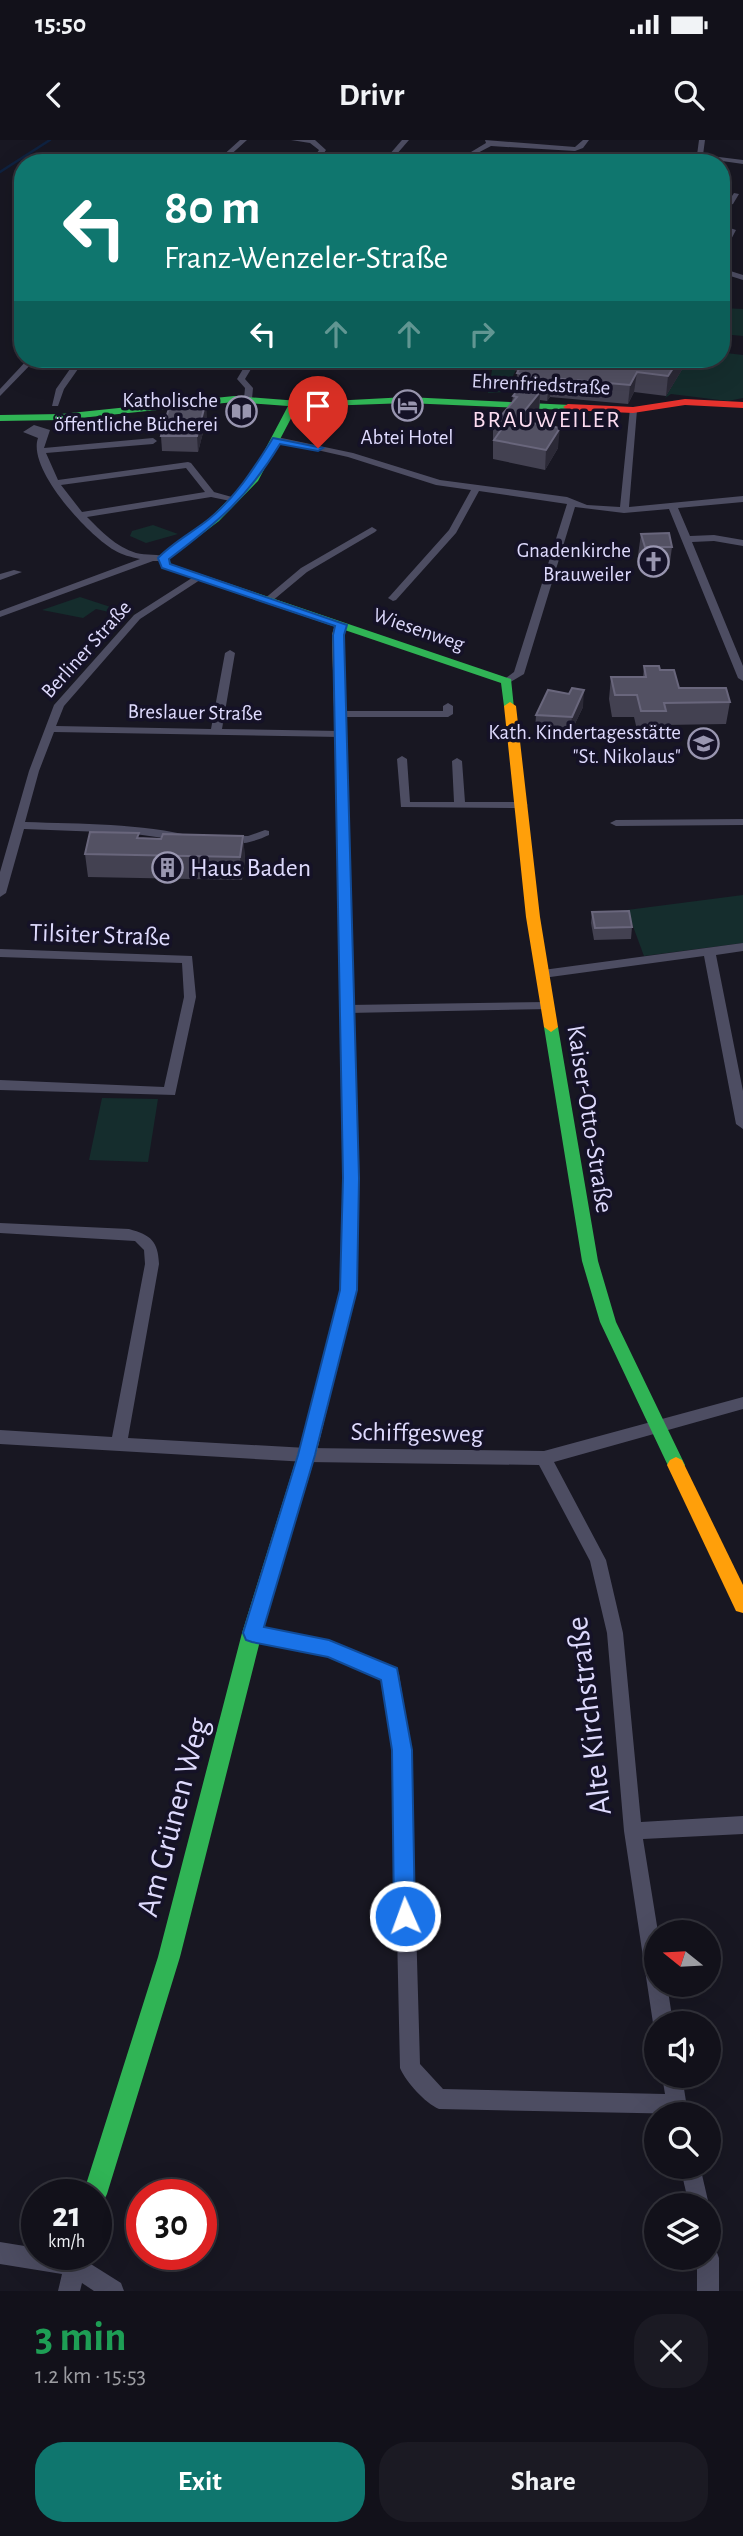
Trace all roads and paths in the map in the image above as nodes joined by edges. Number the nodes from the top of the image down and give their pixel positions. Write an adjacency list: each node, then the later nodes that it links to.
1 (244, 140): 8 (street)
2 (293, 140): 5 (street)
3 (406, 140): 9 (street)
4 (586, 140): 7 (street)
5 (314, 141)
6 (489, 142): 7 (street); 10 (street)
7 (541, 147): 11 (street)
8 (228, 154)
9 (393, 154)
10 (470, 154)
11 (537, 154)
12 (736, 194): 13 (street)
13 (730, 203)
14 (24, 368): 17 (street)
15 (75, 368): 19 (street)
16 (248, 368): 18 (street)
17 (0, 394)
18 (248, 399): 20 (street, Ehrenfriedstraße); 23 (street, Ehrenfriedstraße)
19 (55, 404)
20 (294, 404): 22 (street, Ehrenfriedstraße); 25 (street)
21 (743, 405): 22 (street, Ehrenfriedstraße)
22 (633, 410): 35 (street)
23 (0, 418)
24 (41, 436): 27 (street)
25 (277, 440): 29 (street); 31 (street)
26 (153, 441): 27 (street)
27 (40, 451): 28 (street)
28 (55, 483): 30 (street); 36 (street)
29 (475, 490): 33 (street); 44 (street)
30 (211, 494): 31 (street); 36 (street)
31 (234, 499): 40 (street)
32 (743, 499): 34 (street)
33 (572, 504): 35 (street); 50 (street)
34 (673, 506): 35 (street); 38 (street)
35 (624, 510)
36 (80, 515): 40 (street)
37 (372, 530): 45 (street)
38 (689, 539): 39 (street); 49 (street)
39 (743, 543)
40 (157, 559): 43 (street, Wiesenweg); 46 (street)
41 (17, 572): 42 (street)
42 (0, 578)
43 (198, 578): 45 (street, Wiesenweg); 53 (street, Berliner Straße)
44 (393, 598)
45 (268, 600): 47 (street, Wiesenweg)
46 (0, 614)
47 (341, 625): 50 (street, Wiesenweg); 52 (street, Am Grünen Weg)
48 (230, 653): 54 (street)
49 (743, 678)
50 (507, 681): 59 (street, Kaiser-Otto-Straße)
51 (447, 706): 52 (street)
52 (340, 714): 55 (street, Am Grünen Weg)
53 (49, 729): 54 (street, Breslauer Straße); 62 (street, Berliner Straße)
54 (216, 731): 55 (street, Breslauer Straße)
55 (340, 734): 70 (street, Am Grünen Weg)
56 (402, 759): 58 (street)
57 (457, 761): 58 (street)
58 (460, 805): 59 (street)
59 (522, 805): 68 (street, Kaiser-Otto-Straße)
60 (743, 822): 61 (street)
61 (615, 823)
62 (19, 825): 63 (street); 64 (street, Berliner Straße)
63 (265, 834)
64 (0, 893)
65 (743, 947): 66 (street)
66 (709, 951): 68 (street); 72 (street)
67 (0, 953): 71 (street, Tilsiter Straße)
68 (542, 974): 69 (street, Kaiser-Otto-Straße)
69 (547, 1006): 70 (street); 75 (street, Kaiser-Otto-Straße)
70 (348, 1009): 78 (street, Am Grünen Weg)
71 (0, 1085)
72 (743, 1124)
73 (0, 1228): 77 (street)
74 (743, 1403): 75 (street, Schiffgesweg)
75 (658, 1429): 79 (street, Schiffgesweg); 80 (street, Kaiser-Otto-Straße)
76 (0, 1437): 77 (street, Schiffgesweg)
77 (119, 1443): 78 (street, Schiffgesweg)
78 (306, 1455): 79 (street, Schiffgesweg); 81 (street, Am Grünen Weg)
79 (544, 1458): 83 (street, Alte Kirchstraße)
80 (743, 1605)
81 (252, 1633): 85 (street); 86 (street, Am Grünen Weg)
82 (743, 1825): 83 (street)
83 (633, 1831): 84 (street, Alte Kirchstraße)
84 (647, 1920)
85 (644, 2108)
86 (100, 2179)
87 (0, 2253): 88 (street)
88 (21, 2255)
89 (74, 2270): 92 (street)
90 (89, 2270): 93 (street)
91 (708, 2270): 94 (street)
92 (69, 2291)
93 (113, 2291)
94 (708, 2291)

